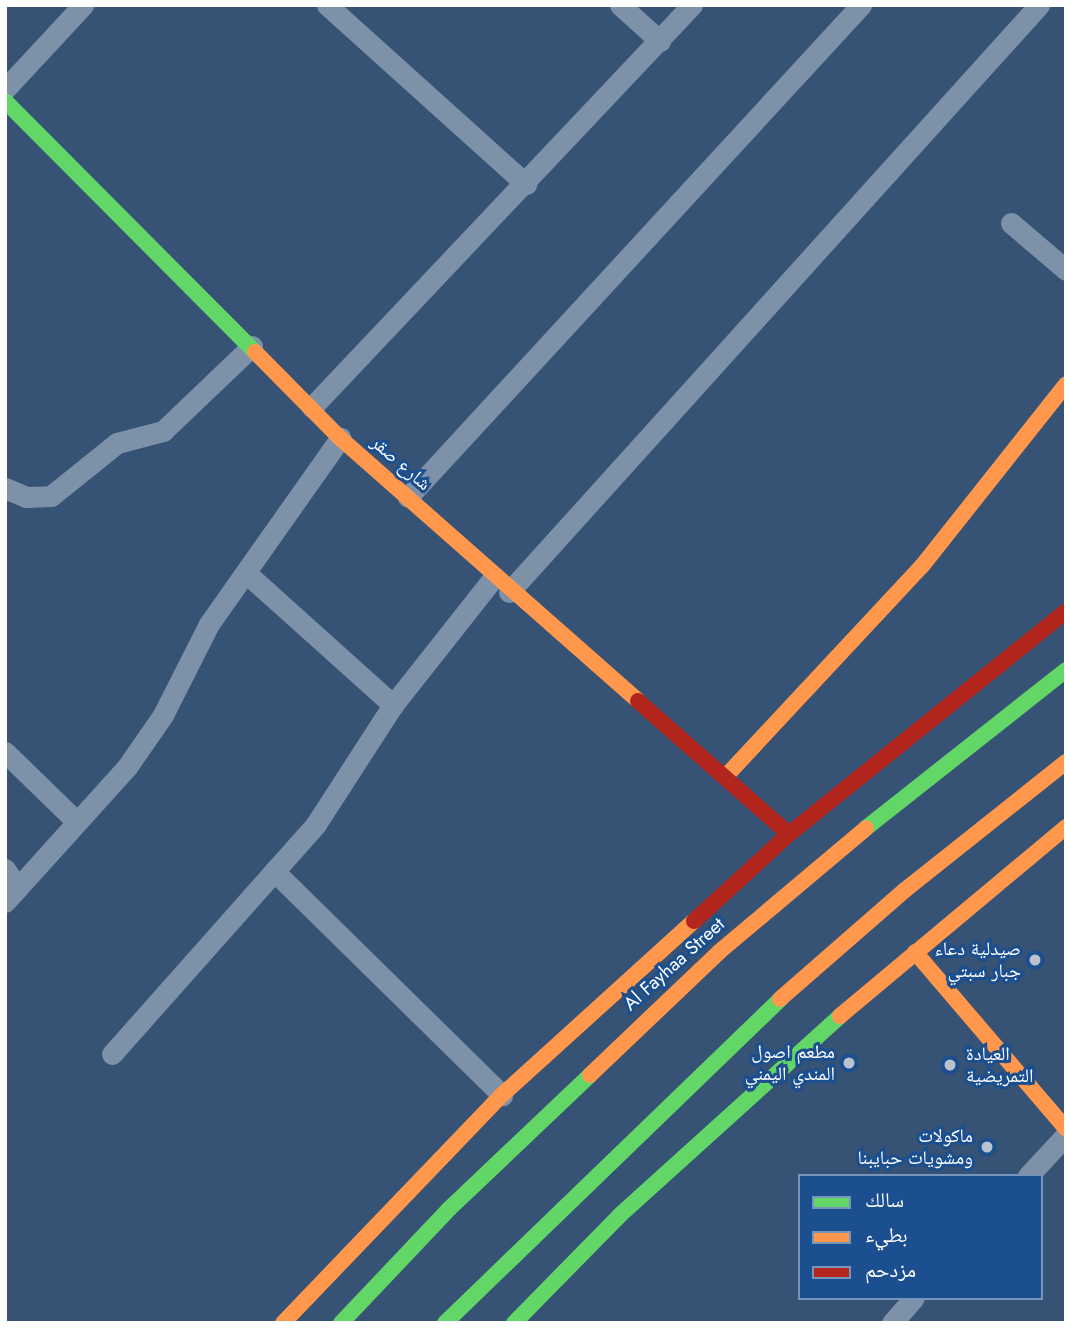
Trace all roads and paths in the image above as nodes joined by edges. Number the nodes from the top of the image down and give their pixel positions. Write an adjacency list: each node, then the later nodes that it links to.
1 (83, 5): 8 (street)
2 (327, 5): 10 (street)
3 (620, 5): 7 (street)
4 (692, 5): 7 (street)
5 (861, 5): 18 (street)
6 (1039, 5): 20 (street)
7 (660, 41): 10 (street)
8 (5, 89)
9 (5, 101): 13 (main road, شارع صقر)
10 (526, 184): 15 (street)
11 (1011, 223): 12 (street)
12 (1066, 271)
13 (252, 346): 15 (main road, شارع صقر); 17 (street)
14 (1066, 384): 26 (main road)
15 (312, 407): 16 (main road, شارع صقر)
16 (340, 438): 18 (main road, شارع صقر); 19 (street)
17 (5, 488)
18 (408, 497): 20 (main road, شارع صقر)
19 (246, 573): 23 (street); 27 (street)
20 (501, 584): 23 (street); 26 (main road, شارع صقر)
21 (1066, 611): 29 (main road)
22 (1066, 670): 36 (main road, Al Fayhaa Street)
23 (393, 705): 31 (street)
24 (5, 752): 27 (street)
25 (1066, 762): 40 (main road)
26 (726, 776): 29 (main road, شارع صقر)
27 (76, 821): 32 (street)
28 (1066, 827): 33 (main road)
29 (789, 834): 35 (main road)
30 (5, 869): 32 (street)
31 (274, 871): 34 (street); 35 (street)
32 (12, 895)
33 (915, 952): 37 (main road); 41 (main road)
34 (112, 1054)
35 (502, 1095): 36 (main road); 43 (main road)
36 (526, 1118): 44 (main road, Al Fayhaa Street)
37 (1066, 1129)
38 (1066, 1135): 39 (street)
39 (1030, 1174)
40 (589, 1180): 41 (main road); 45 (main road)
41 (620, 1215): 46 (main road)
42 (912, 1300): 47 (street)
43 (282, 1323)
44 (341, 1323)
45 (445, 1323)
46 (514, 1323)
47 (892, 1323)

